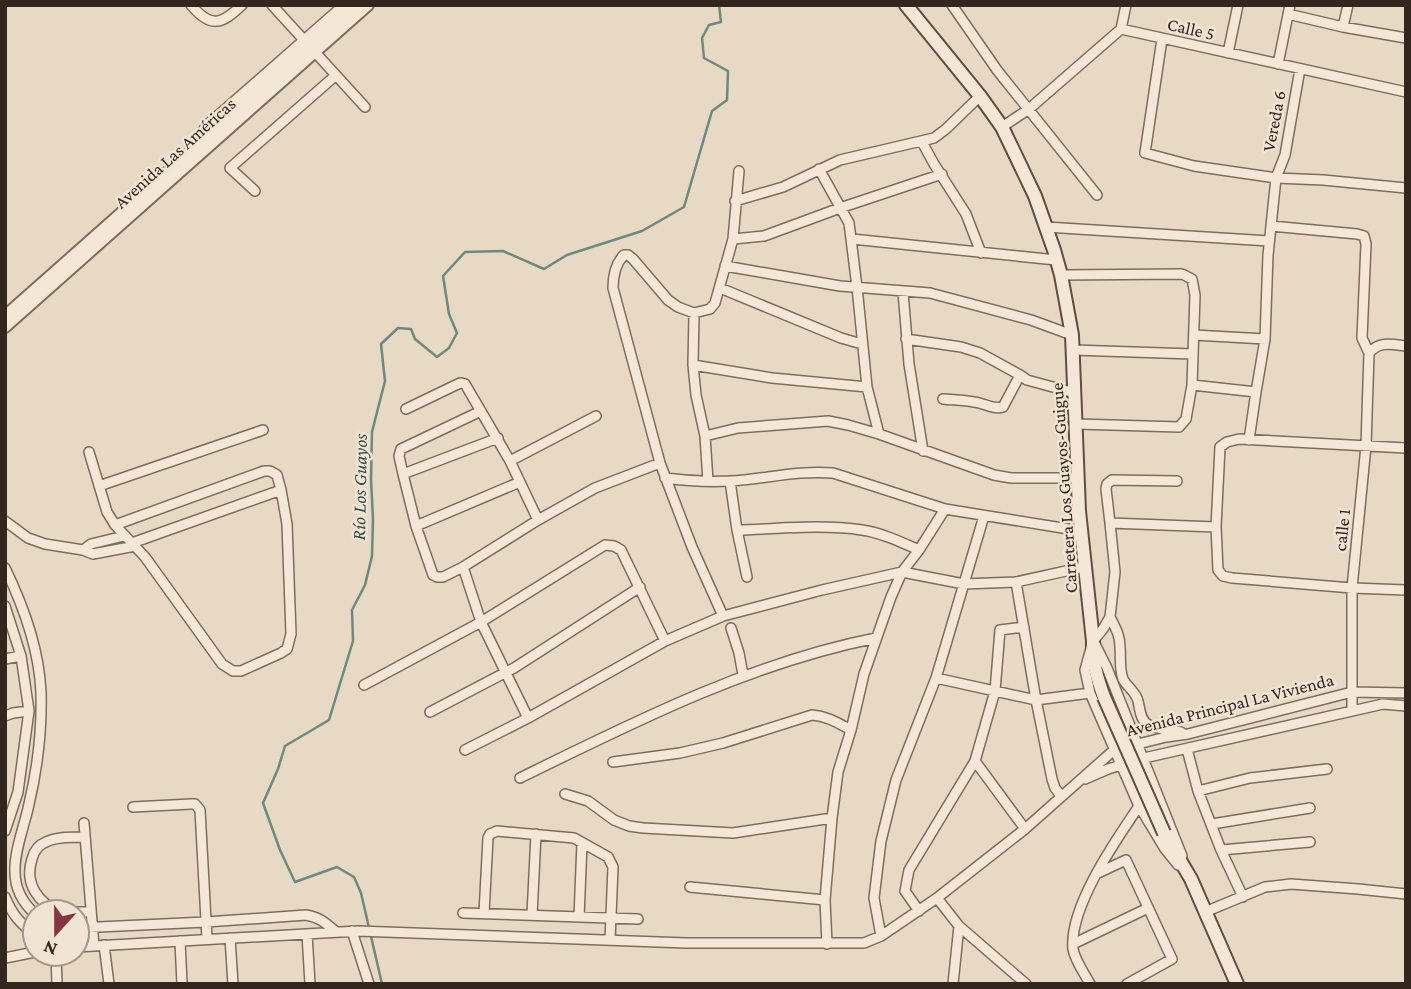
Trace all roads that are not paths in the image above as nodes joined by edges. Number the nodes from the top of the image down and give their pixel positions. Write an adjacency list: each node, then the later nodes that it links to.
1 (191, 5): 2 (street)
2 (242, 5)
3 (272, 5): 17 (street)
4 (344, 5): 17 (street)
5 (356, 5): 17 (street, Avenida Las Américas)
6 (368, 5): 17 (street, Avenida Las Américas)
7 (906, 5): 23 (main road, Carretera Los Guayos-Guigue)
8 (952, 5): 25 (street)
9 (1126, 5): 14 (street)
10 (1238, 5): 18 (street)
11 (1348, 5): 13 (street)
12 (1289, 10): 13 (street); 19 (street)
13 (1343, 27): 15 (street)
14 (1121, 29): 16 (street, Calle 5); 25 (street)
15 (1406, 37)
16 (1162, 39): 18 (street, Calle 5); 31 (street)
17 (309, 47): 21 (street); 50 (street, Avenida Las Américas); 51 (street, Avenida Las Américas)
18 (1227, 53): 19 (street, Calle 5)
19 (1278, 64): 20 (street, Calle 5)
20 (1300, 69): 22 (street, Calle 5); 31 (street, Vereda 6)
21 (335, 76): 24 (street); 33 (street)
22 (1406, 92)
23 (980, 96): 26 (main road, Carretera Los Guayos-Guigue); 27 (street)
24 (365, 107)
25 (1029, 109): 26 (street); 34 (street)
26 (1002, 127): 38 (main road, Carretera Los Guayos-Guigue)
27 (922, 142): 28 (street); 30 (street)
28 (819, 169): 35 (street); 36 (street)
29 (739, 171): 35 (street)
30 (942, 174): 36 (street); 42 (street)
31 (1276, 178): 32 (street); 37 (street, Vereda 6)
32 (1406, 188)
33 (255, 191)
34 (1097, 195)
35 (735, 201): 39 (street)
36 (840, 208): 39 (street); 40 (street)
37 (1271, 226): 41 (street, Vereda 6); 59 (street, calle 1)
38 (1046, 227): 41 (street); 43 (main road, Carretera Los Guayos-Guigue)
39 (733, 239): 44 (street)
40 (852, 239): 42 (street); 46 (street)
41 (1269, 241): 55 (street, Vereda 6)
42 (981, 253): 43 (street)
43 (1056, 260): 45 (main road, Carretera Los Guayos-Guigue)
44 (725, 266): 46 (street); 47 (street)
45 (1061, 275): 52 (main road, Carretera Los Guayos-Guigue); 53 (street)
46 (858, 287): 48 (street); 56 (street)
47 (720, 288): 49 (street); 56 (street)
48 (903, 292): 52 (street); 54 (street)
49 (694, 313): 61 (street); 82 (street)
50 (5, 316)
51 (5, 327)
52 (1072, 335): 58 (main road, Carretera Los Guayos-Guigue)
53 (1194, 335): 55 (street); 60 (street)
54 (906, 339): 62 (street); 79 (street)
55 (1265, 339): 65 (street, Vereda 6)
56 (862, 344): 64 (street)
57 (1406, 346): 59 (street)
58 (1073, 350): 60 (street); 66 (main road, Carretera Los Guayos-Guigue)
59 (1369, 353): 77 (street, calle 1)
60 (1193, 354): 63 (street)
61 (693, 365): 64 (street); 74 (street)
62 (1020, 375): 66 (street); 67 (street)
63 (1192, 385): 65 (street); 71 (street)
64 (867, 387): 73 (street)
65 (1256, 392): 76 (street, Vereda 6)
66 (1075, 393): 71 (main road, Carretera Los Guayos-Guigue)
67 (943, 399)
68 (405, 409): 69 (street)
69 (481, 411): 75 (street); 83 (street)
70 (596, 416): 81 (street)
71 (1077, 424): 85 (main road, Carretera Los Guayos-Guigue)
72 (263, 430): 90 (street)
73 (879, 434): 74 (street); 79 (street)
74 (705, 436): 86 (street)
75 (498, 438): 81 (street); 83 (street)
76 (1250, 440): 77 (street); 99 (street)
77 (1366, 446): 78 (street); 114 (street, calle 1)
78 (1406, 448)
79 (923, 451): 85 (street)
80 (89, 452): 90 (street)
81 (510, 461): 89 (street)
82 (660, 463): 84 (street); 94 (street)
83 (403, 474): 98 (street)
84 (665, 478): 86 (street); 118 (street)
85 (1078, 478): 101 (main road, Carretera Los Guayos-Guigue)
86 (708, 481): 87 (street)
87 (730, 481): 92 (street); 100 (street)
88 (1177, 481): 96 (street)
89 (520, 482): 94 (street); 98 (street)
90 (99, 486): 97 (street)
91 (281, 490): 97 (street); 103 (street); 103 (street)
92 (945, 509): 93 (street); 105 (street)
93 (984, 516): 101 (street); 112 (street)
94 (538, 520): 106 (street)
95 (5, 521): 104 (street)
96 (1110, 523): 99 (street); 119 (street)
97 (115, 525): 102 (street)
98 (416, 526): 106 (street)
99 (1216, 527): 114 (street)
100 (737, 530): 105 (street); 110 (street)
101 (1081, 531): 107 (main road, Carretera Los Guayos-Guigue)
102 (124, 536): 103 (street); 104 (street)
103 (133, 545): 104 (street)
104 (83, 550)
105 (919, 550): 109 (street)
106 (463, 567): 120 (street)
107 (1084, 567): 111 (street); 125 (main road, Carretera Los Guayos-Guigue)
108 (5, 568): 116 (street)
109 (902, 572): 112 (street); 118 (street); 123 (street)
110 (747, 577)
111 (1016, 582): 112 (street); 121 (street)
112 (964, 584): 130 (street)
113 (640, 587): 120 (street); 124 (street); 128 (street)
114 (1352, 588): 115 (street); 133 (street, calle 1)
115 (1406, 590)
116 (18, 596): 117 (street); 180 (street)
117 (5, 604): 126 (street)
118 (723, 616): 124 (street)
119 (1110, 617): 125 (street); 144 (street)
120 (481, 622): 128 (street); 131 (street)
121 (1024, 627): 132 (street); 136 (street)
122 (732, 628): 129 (street)
123 (876, 638): 129 (street); 143 (street)
124 (665, 641): 142 (street)
125 (1093, 641): 134 (street); 145 (street); 175 (main road, Carretera Los Guayos-Guigue, bridge)
126 (21, 656): 127 (street); 138 (street)
127 (5, 659)
128 (505, 672): 140 (street); 142 (street)
129 (743, 676): 154 (street)
130 (936, 678): 132 (street); 202 (street)
131 (364, 685)
132 (995, 691): 136 (street); 150 (street)
133 (1352, 692): 135 (street, Avenida Principal La Vivienda); 139 (street, calle 1); 144 (street, Avenida Principal La Vivienda)
134 (1090, 693): 136 (street); 148 (street)
135 (1406, 693)
136 (1036, 700): 160 (street)
137 (1406, 706): 139 (street, Avenida Principal La Vivienda)
138 (29, 711): 141 (street); 157 (street)
139 (1352, 711): 146 (street, Avenida Principal La Vivienda)
140 (430, 712)
141 (5, 716)
142 (528, 718): 147 (street)
143 (851, 730): 151 (street); 164 (street)
144 (1188, 734): 145 (street, Avenida Principal La Vivienda)
145 (1137, 743): 148 (street, Avenida Principal La Vivienda); 149 (street)
146 (1187, 749): 149 (street, Avenida Principal La Vivienda); 158 (street)
147 (465, 750)
148 (1114, 750): 152 (street); 155 (street, Avenida Principal La Vivienda)
149 (1144, 758): 152 (street, Avenida Principal La Vivienda); 175 (street)
150 (975, 761): 167 (street); 186 (street)
151 (613, 762)
152 (1121, 764): 155 (street, Avenida Principal La Vivienda); 161 (street)
153 (1327, 769): 158 (street)
154 (520, 778)
155 (1074, 784): 160 (street, Avenida Principal La Vivienda)
156 (7, 789): 157 (street)
157 (18, 792): 168 (street)
158 (1198, 792): 166 (street)
159 (565, 794): 164 (street)
160 (1061, 796): 167 (street, Avenida Principal La Vivienda)
161 (1139, 806): 174 (street); 175 (street)
162 (133, 807): 195 (street)
163 (1310, 808): 166 (street)
164 (832, 818): 184 (street)
165 (84, 823): 170 (street)
166 (1212, 824): 173 (street)
167 (1025, 829): 183 (street, Avenida Principal La Vivienda)
168 (5, 831)
169 (536, 834): 172 (street); 189 (street); 190 (street)
170 (85, 837): 181 (street); 182 (street)
171 (1310, 842): 173 (street)
172 (582, 843): 191 (street); 192 (street)
173 (1221, 850): 179 (street)
174 (1097, 873): 185 (street); 208 (street)
175 (1191, 879): 187 (main road, Carretera Los Guayos-Guigue)
176 (690, 887): 184 (street)
177 (1406, 894): 179 (street)
178 (5, 897): 196 (street)
179 (1243, 897): 187 (street)
180 (22, 898)
181 (39, 898)
182 (89, 898)
183 (937, 898): 186 (street, Avenida Principal La Vivienda); 197 (street)
184 (825, 900): 207 (street)
185 (1148, 908): 208 (street); 219 (street)
186 (919, 911): 202 (street, Avenida Principal La Vivienda)
187 (1205, 912): 220 (main road, Carretera Los Guayos-Guigue)
188 (463, 913): 189 (street)
189 (484, 913): 190 (street)
190 (532, 915): 191 (street)
191 (579, 917): 192 (street)
192 (611, 919): 193 (street); 205 (street)
193 (638, 919)
194 (91, 920): 198 (street)
195 (206, 922): 198 (street); 200 (street); 204 (street)
196 (21, 924)
197 (959, 926): 211 (street); 217 (street)
198 (92, 927): 210 (street)
199 (355, 931): 200 (street); 205 (street); 216 (street)
200 (336, 932): 201 (street)
201 (307, 934): 203 (street); 215 (street)
202 (881, 936): 207 (street)
203 (230, 938): 204 (street); 214 (street)
204 (207, 939): 206 (street)
205 (610, 940): 207 (street)
206 (180, 941): 210 (street); 213 (street)
207 (827, 944)
208 (1073, 944): 218 (street)
209 (91, 946): 210 (street)
210 (99, 946): 212 (street)
211 (954, 983)
212 (109, 984)
213 (182, 984)
214 (233, 984)
215 (310, 984)
216 (369, 984)
217 (1026, 984)
218 (1090, 984)
219 (1127, 984)
220 (1237, 984)

